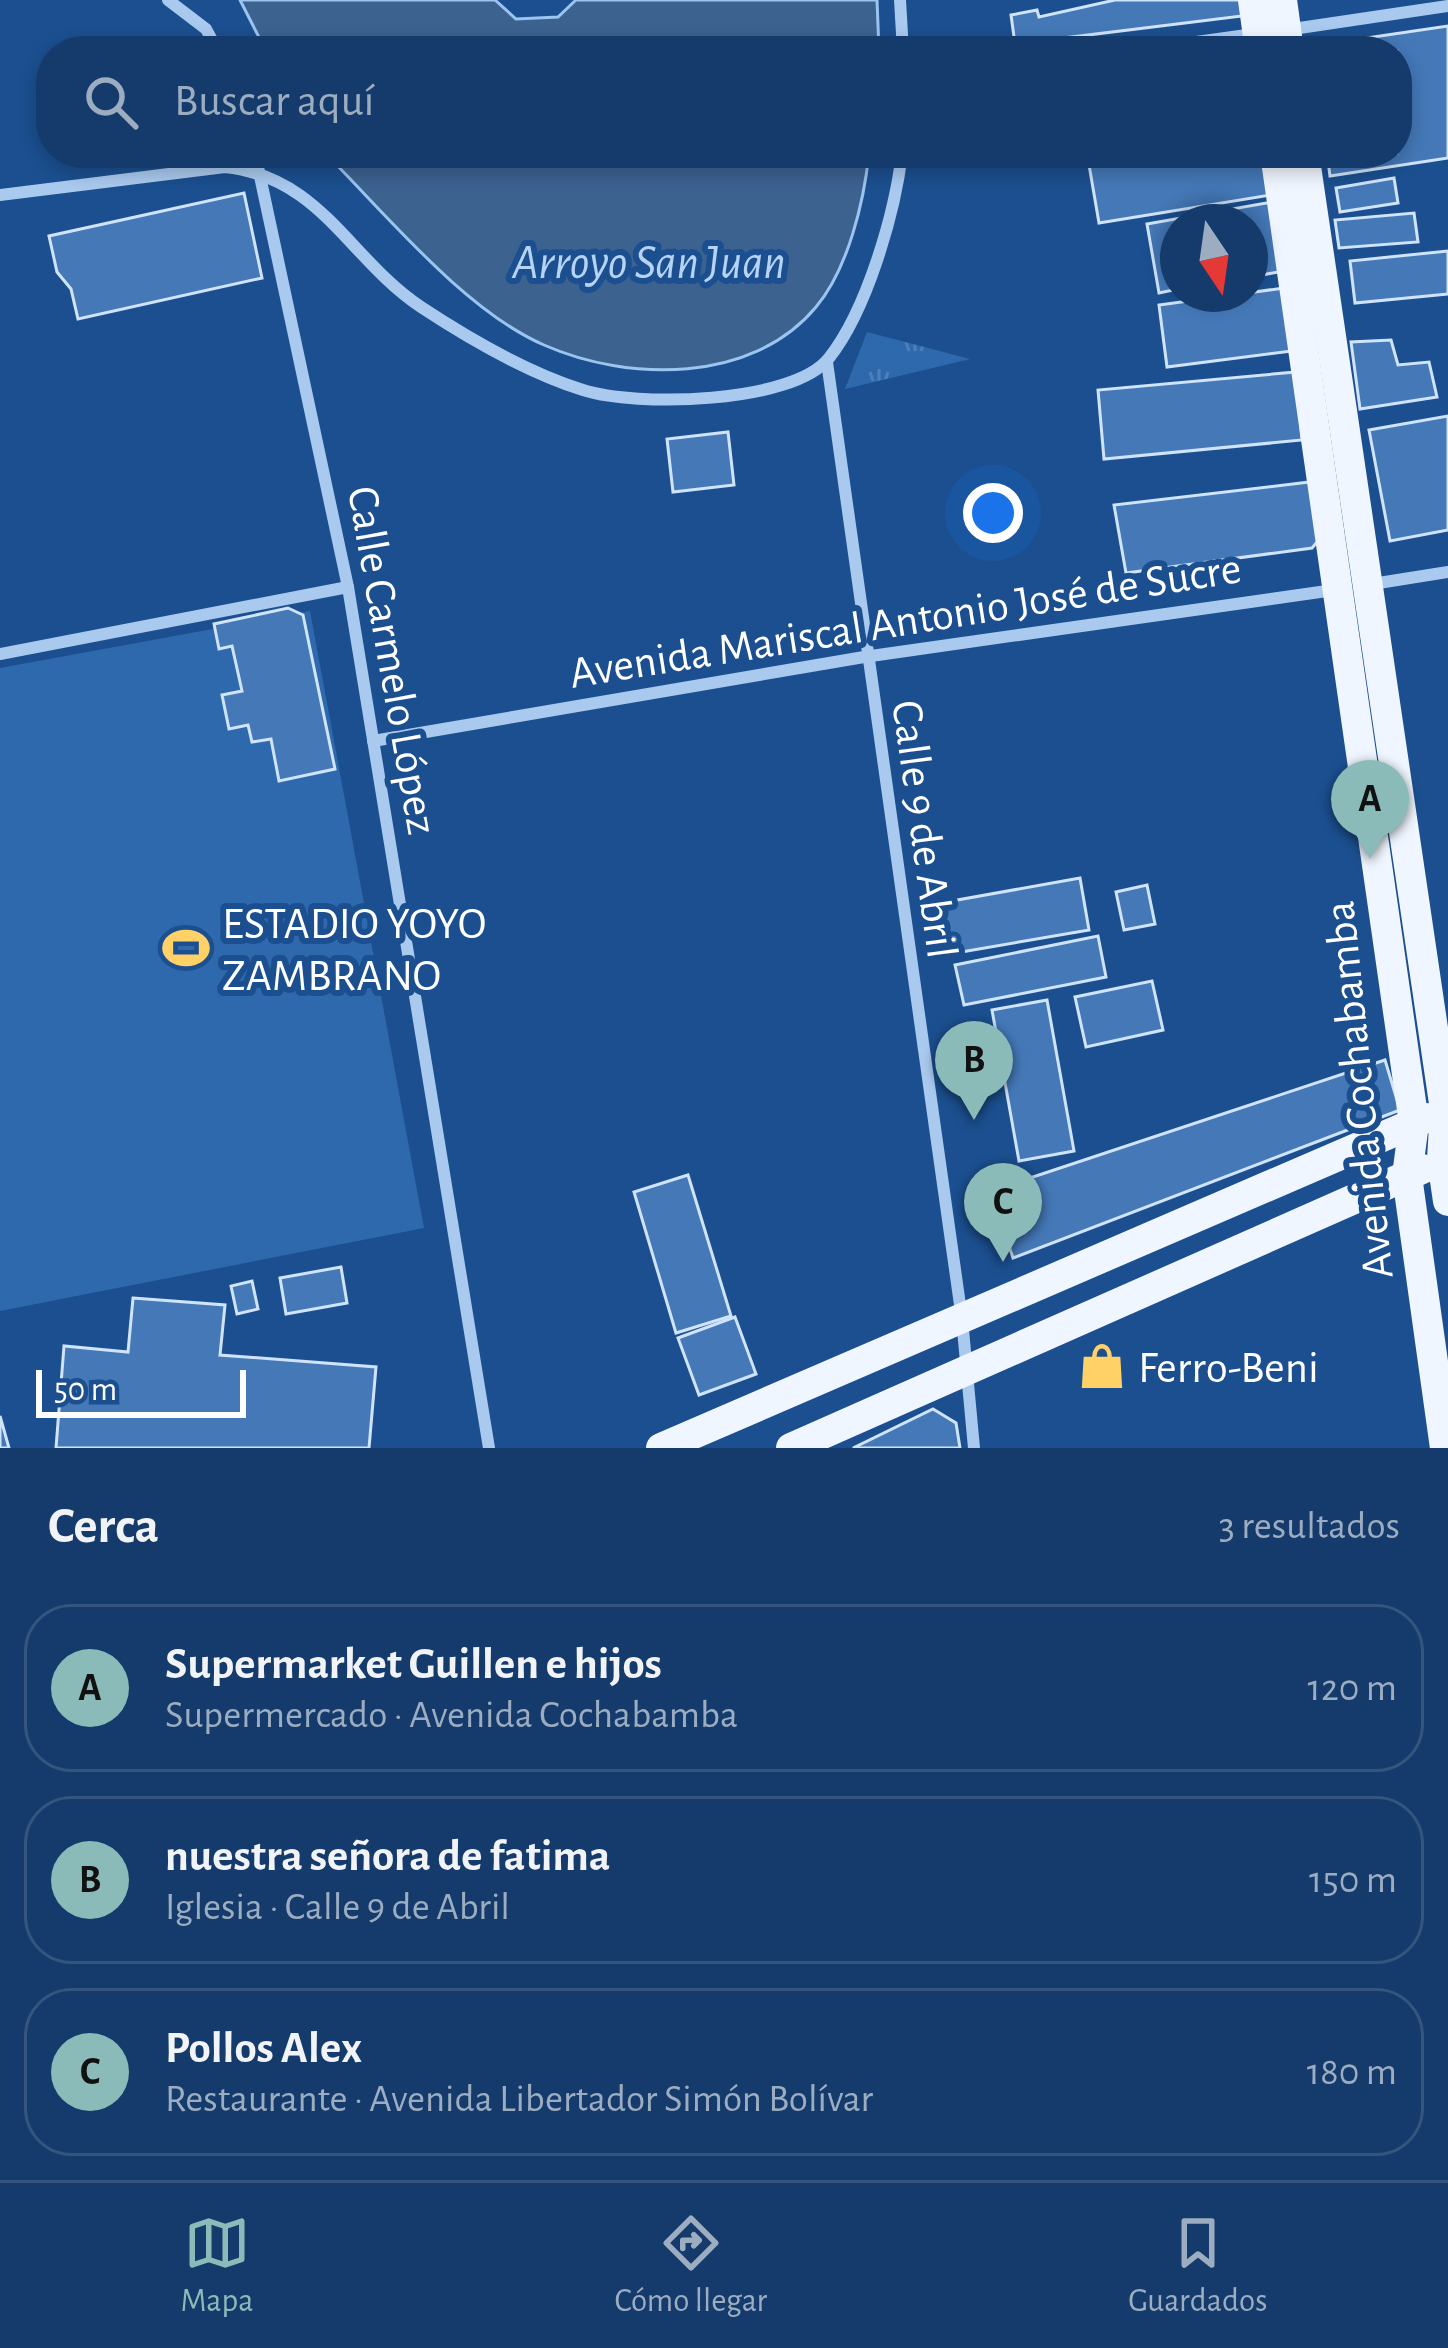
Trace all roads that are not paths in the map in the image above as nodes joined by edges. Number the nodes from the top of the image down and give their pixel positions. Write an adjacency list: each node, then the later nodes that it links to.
1 (169, 0): 6 (street)
2 (900, 0): 7 (street)
3 (1253, 0): 5 (main road)
4 (1448, 6): 5 (street)
5 (1275, 33)
6 (210, 36)
7 (902, 36)
8 (217, 168): 15 (street)
9 (234, 168): 14 (street)
10 (261, 168): 14 (street, Calle Carmelo López)
11 (900, 168): 16 (street)
12 (1278, 168): 19 (main road, Avenida Cochabamba)
13 (1306, 168): 19 (main road, Avenida Cochabamba)
14 (262, 171): 16 (street); 18 (street, Calle Carmelo López)
15 (0, 195)
16 (827, 362): 21 (street, Calle 9 de Abril)
17 (1448, 572): 19 (street, Avenida Mariscal Antonio José de Sucre)
18 (348, 587): 20 (street); 22 (street, Calle Carmelo López)
19 (1353, 587): 21 (street, Avenida Mariscal Antonio José de Sucre); 23 (main road, Avenida Cochabamba); 24 (main road, Avenida Cochabamba)
20 (0, 654)
21 (864, 657): 22 (street, Avenida Mariscal Antonio José de Sucre); 28 (street, Calle 9 de Abril)
22 (373, 741): 30 (street, Calle Carmelo López)
23 (1446, 1109): 24 (main road); 25 (main road, Avenida Cochabamba)
24 (1414, 1123): 26 (main road, Avenida Cochabamba); 28 (main road)
25 (1445, 1159): 26 (main road); 27 (main road, Avenida Cochabamba)
26 (1408, 1176): 29 (main road); 34 (main road, Avenida Cochabamba)
27 (1448, 1201)
28 (962, 1319): 29 (street, Calle 9 de Abril); 31 (main road)
29 (964, 1375): 32 (main road); 33 (street, Calle 9 de Abril)
30 (489, 1448)
31 (662, 1448)
32 (791, 1448)
33 (974, 1448)
34 (1445, 1448)

